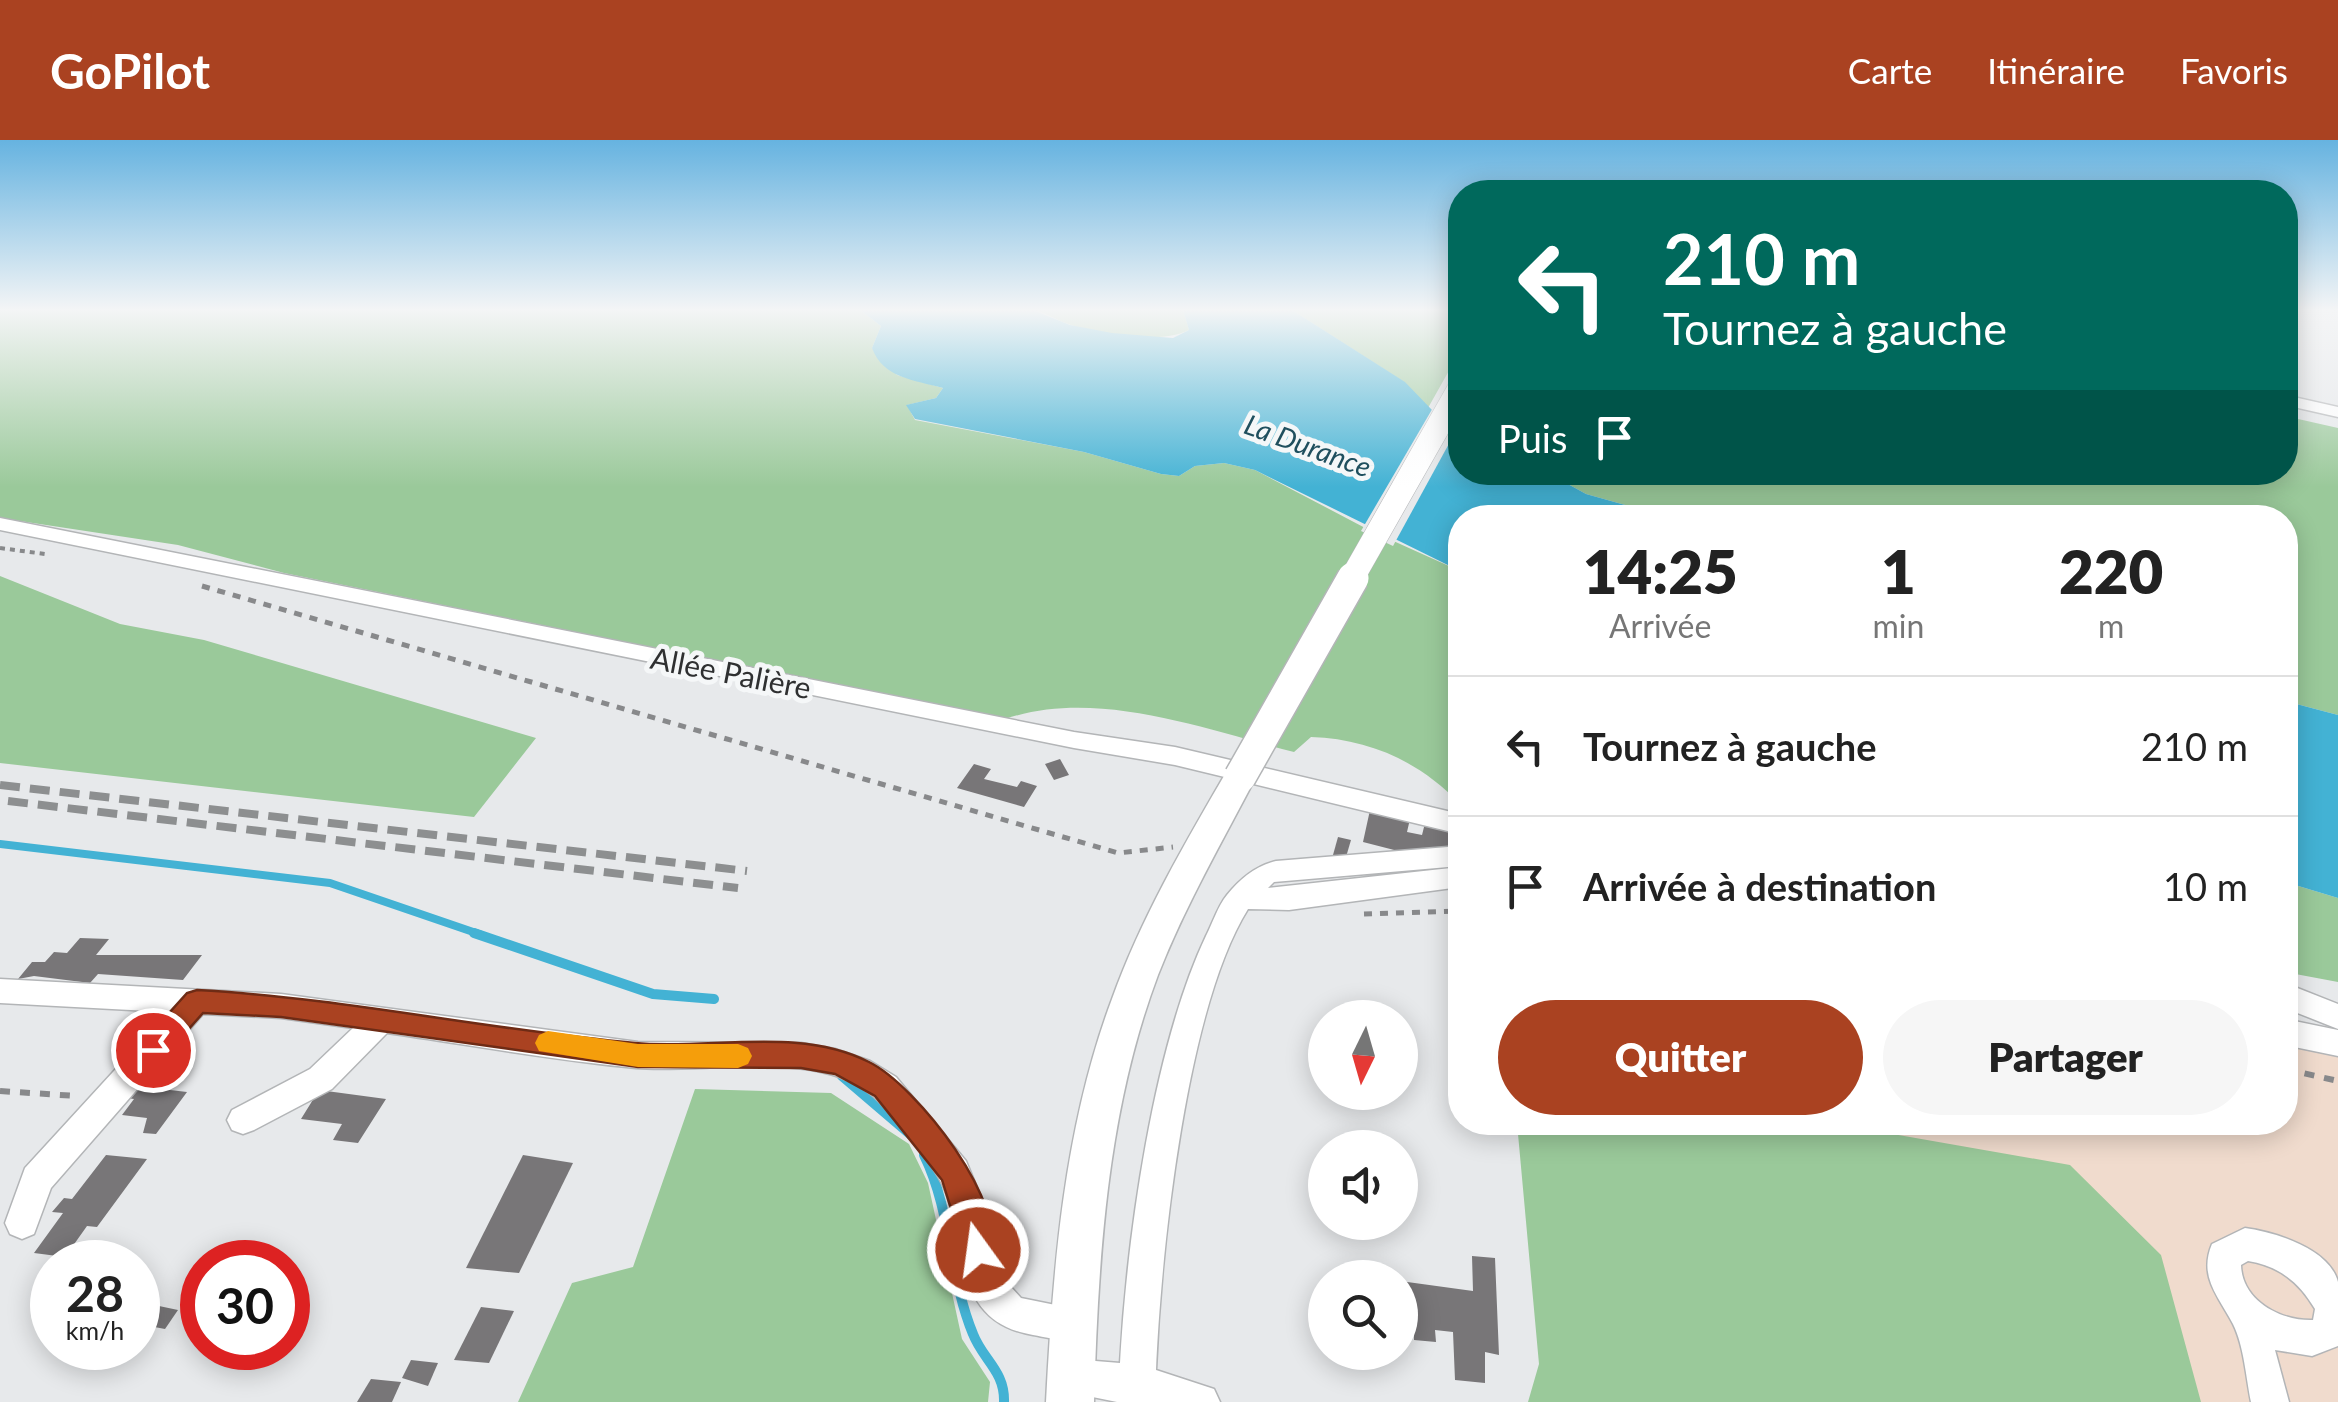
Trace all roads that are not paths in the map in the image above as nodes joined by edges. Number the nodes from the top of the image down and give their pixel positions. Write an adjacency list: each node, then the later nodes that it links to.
1 (2298, 403): 3 (street)
2 (1448, 409): 22 (main road, bridge)
3 (2338, 412)
4 (0, 524): 5 (street, Allée Palière)
5 (1448, 821)
6 (1448, 857): 8 (street)
7 (1448, 879): 8 (street)
8 (1239, 898): 24 (street)
9 (0, 991): 12 (street)
10 (2298, 997): 13 (street)
11 (2298, 1000): 14 (street)
12 (197, 1001): 15 (street); 19 (street)
13 (2338, 1005)
14 (2338, 1017)
15 (381, 1020): 18 (street); 22 (street)
16 (2298, 1035): 17 (street)
17 (2338, 1044)
18 (243, 1120)
19 (22, 1223)
20 (2326, 1272): 21 (street); 21 (street)
21 (2248, 1314): 26 (street)
22 (1072, 1324): 23 (main road)
23 (1070, 1389): 24 (street)
24 (1136, 1393): 25 (street)
25 (1201, 1402)
26 (2270, 1402)

